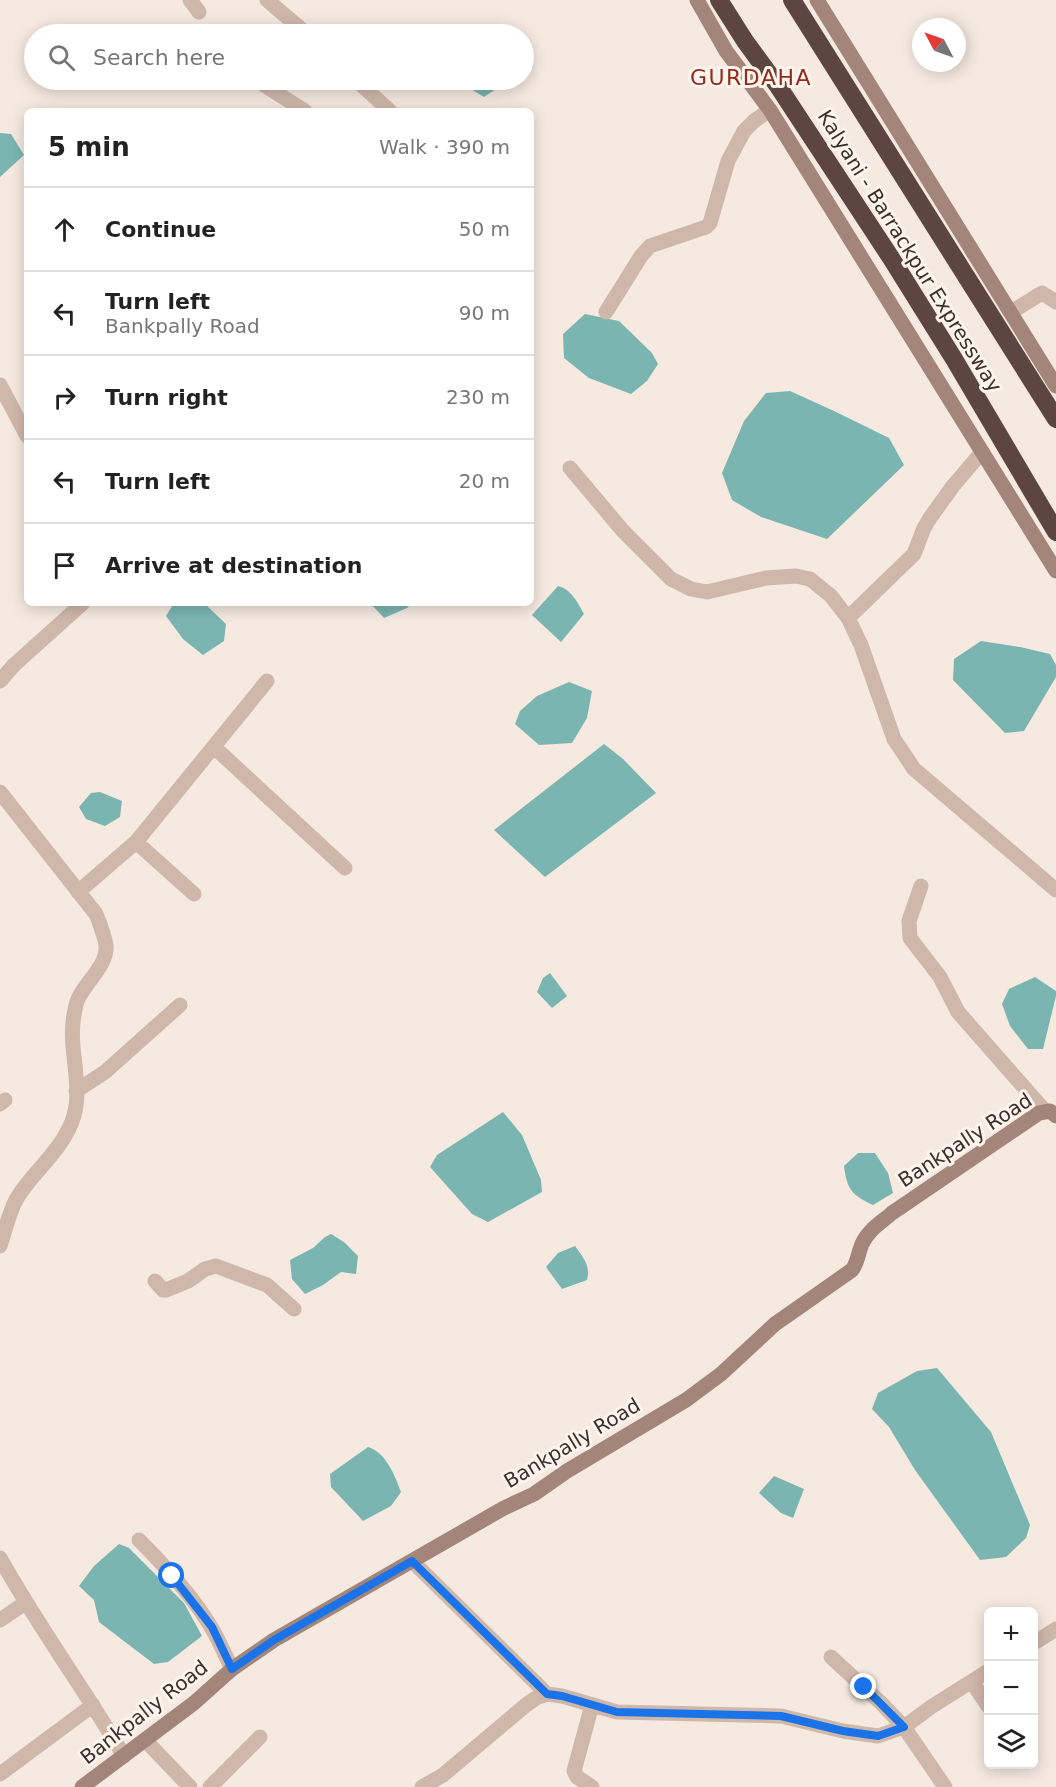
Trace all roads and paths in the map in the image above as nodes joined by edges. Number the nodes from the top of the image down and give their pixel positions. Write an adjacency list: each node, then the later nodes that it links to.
1 (267, 0): 6 (street)
2 (697, 0): 11 (street)
3 (719, 0): 22 (highway, Kalyani - Barrackpur Expressway)
4 (792, 0): 18 (highway, Kalyani - Barrackpur Expressway)
5 (817, 0): 14 (street)
6 (295, 24)
7 (272, 90): 9 (street)
8 (367, 90): 10 (street)
9 (300, 108)
10 (387, 108)
11 (770, 110): 13 (street); 20 (street)
12 (1056, 302): 14 (street)
13 (606, 312)
14 (1011, 312): 16 (street)
15 (0, 385): 17 (street)
16 (1056, 386)
17 (4, 407): 19 (street)
18 (1056, 419)
19 (24, 432)
20 (982, 452): 23 (street); 25 (street)
21 (570, 468): 25 (street)
22 (1056, 531)
23 (1056, 572)
24 (80, 606): 26 (street)
25 (848, 618): 33 (street)
26 (0, 681)
27 (267, 681): 28 (street)
28 (214, 747): 30 (street); 31 (street)
29 (0, 792): 34 (street)
30 (136, 842): 34 (street); 35 (street)
31 (345, 868)
32 (921, 886): 38 (street)
33 (1056, 890)
34 (78, 892): 37 (street)
35 (195, 894)
36 (180, 1005): 37 (street)
37 (76, 1091): 39 (street)
38 (1050, 1113): 44 (street, Bankpally Road)
39 (0, 1246)
40 (155, 1281): 41 (street)
41 (294, 1309)
42 (139, 1540): 50 (street)
43 (0, 1558): 45 (street)
44 (412, 1561): 50 (street, Bankpally Road); 53 (street)
45 (25, 1603): 46 (street); 55 (street)
46 (0, 1620)
47 (1054, 1633): 48 (street)
48 (1038, 1641)
49 (831, 1657): 57 (street)
50 (232, 1669): 59 (street, Bankpally Road)
51 (984, 1674): 52 (street)
52 (972, 1682): 54 (street); 57 (street)
53 (547, 1694): 56 (street); 65 (street)
54 (984, 1700)
55 (93, 1705): 60 (street); 61 (street)
56 (592, 1705): 57 (street); 66 (street)
57 (904, 1727): 67 (street)
58 (260, 1737): 64 (street)
59 (145, 1740): 60 (street, Bankpally Road); 63 (street)
60 (124, 1756): 62 (street, Bankpally Road)
61 (0, 1774)
62 (82, 1787)
63 (190, 1787)
64 (210, 1787)
65 (422, 1787)
66 (592, 1787)
67 (945, 1787)

